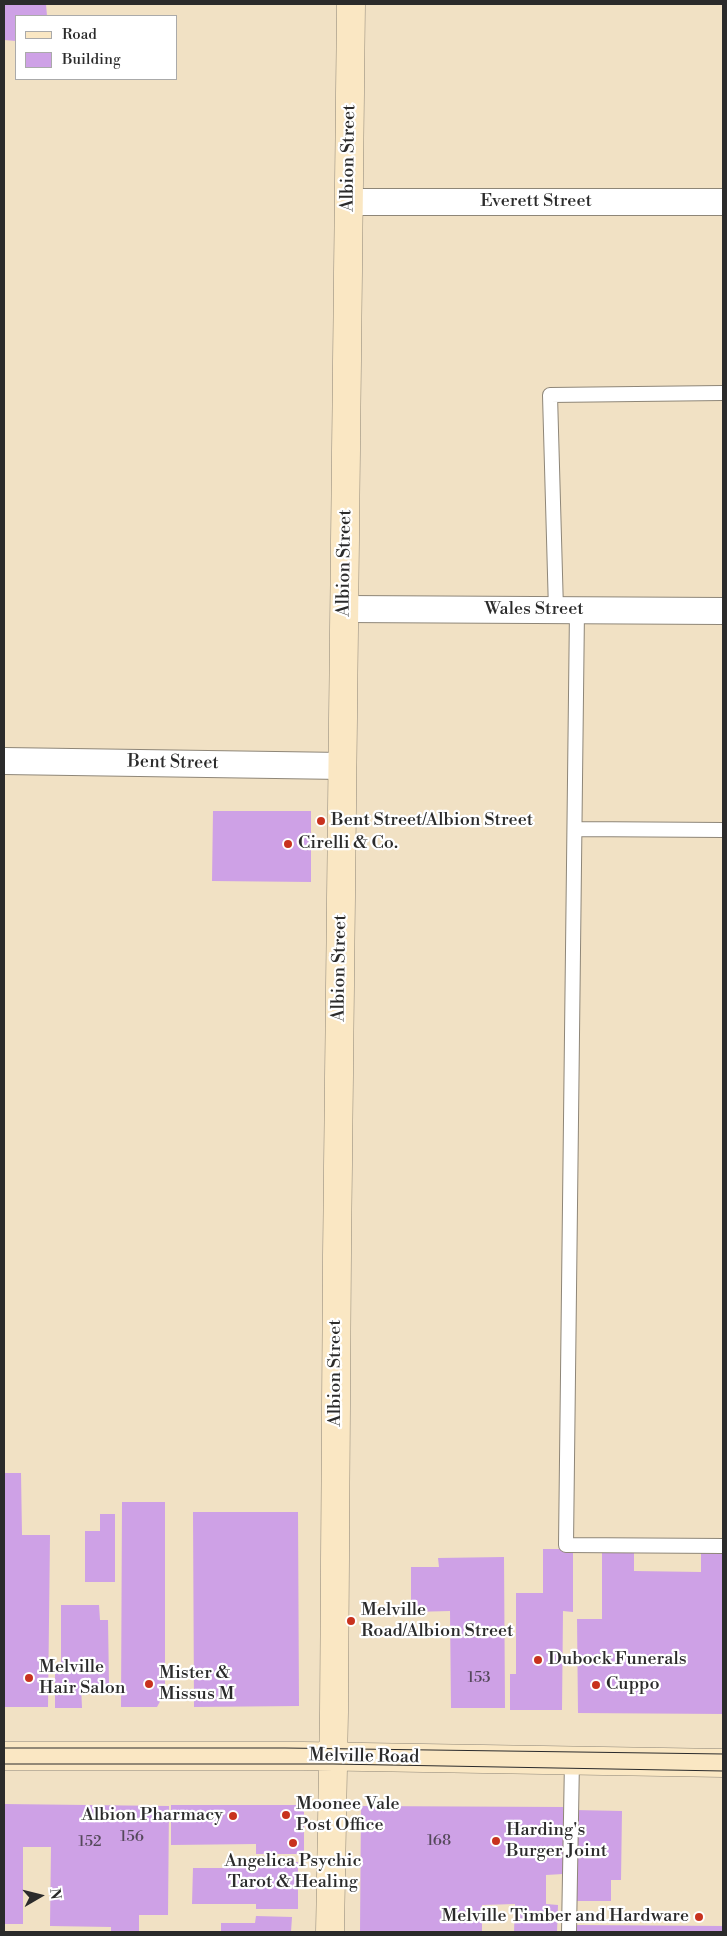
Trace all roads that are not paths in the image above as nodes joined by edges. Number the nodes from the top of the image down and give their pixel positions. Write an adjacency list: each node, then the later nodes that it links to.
1 (351, 4): 2 (street, Albion Street)
2 (349, 202): 3 (street, Everett Street); 5 (street, Albion Street)
3 (723, 202)
4 (723, 393): 6 (lane)
5 (345, 609): 6 (street, Wales Street); 9 (street, Albion Street)
6 (566, 610): 7 (street, Wales Street); 10 (lane)
7 (723, 611)
8 (4, 761): 9 (street, Bent Street)
9 (343, 766): 14 (street, Albion Street)
10 (575, 829): 11 (lane); 12 (lane)
11 (723, 830)
12 (723, 1546)
13 (4, 1756): 14 (street, Melville Road)
14 (333, 1757): 15 (street, Melville Road); 17 (street, Albion Street)
15 (572, 1760): 16 (street, Melville Road); 18 (lane)
16 (723, 1762)
17 (330, 1932)
18 (569, 1932)

